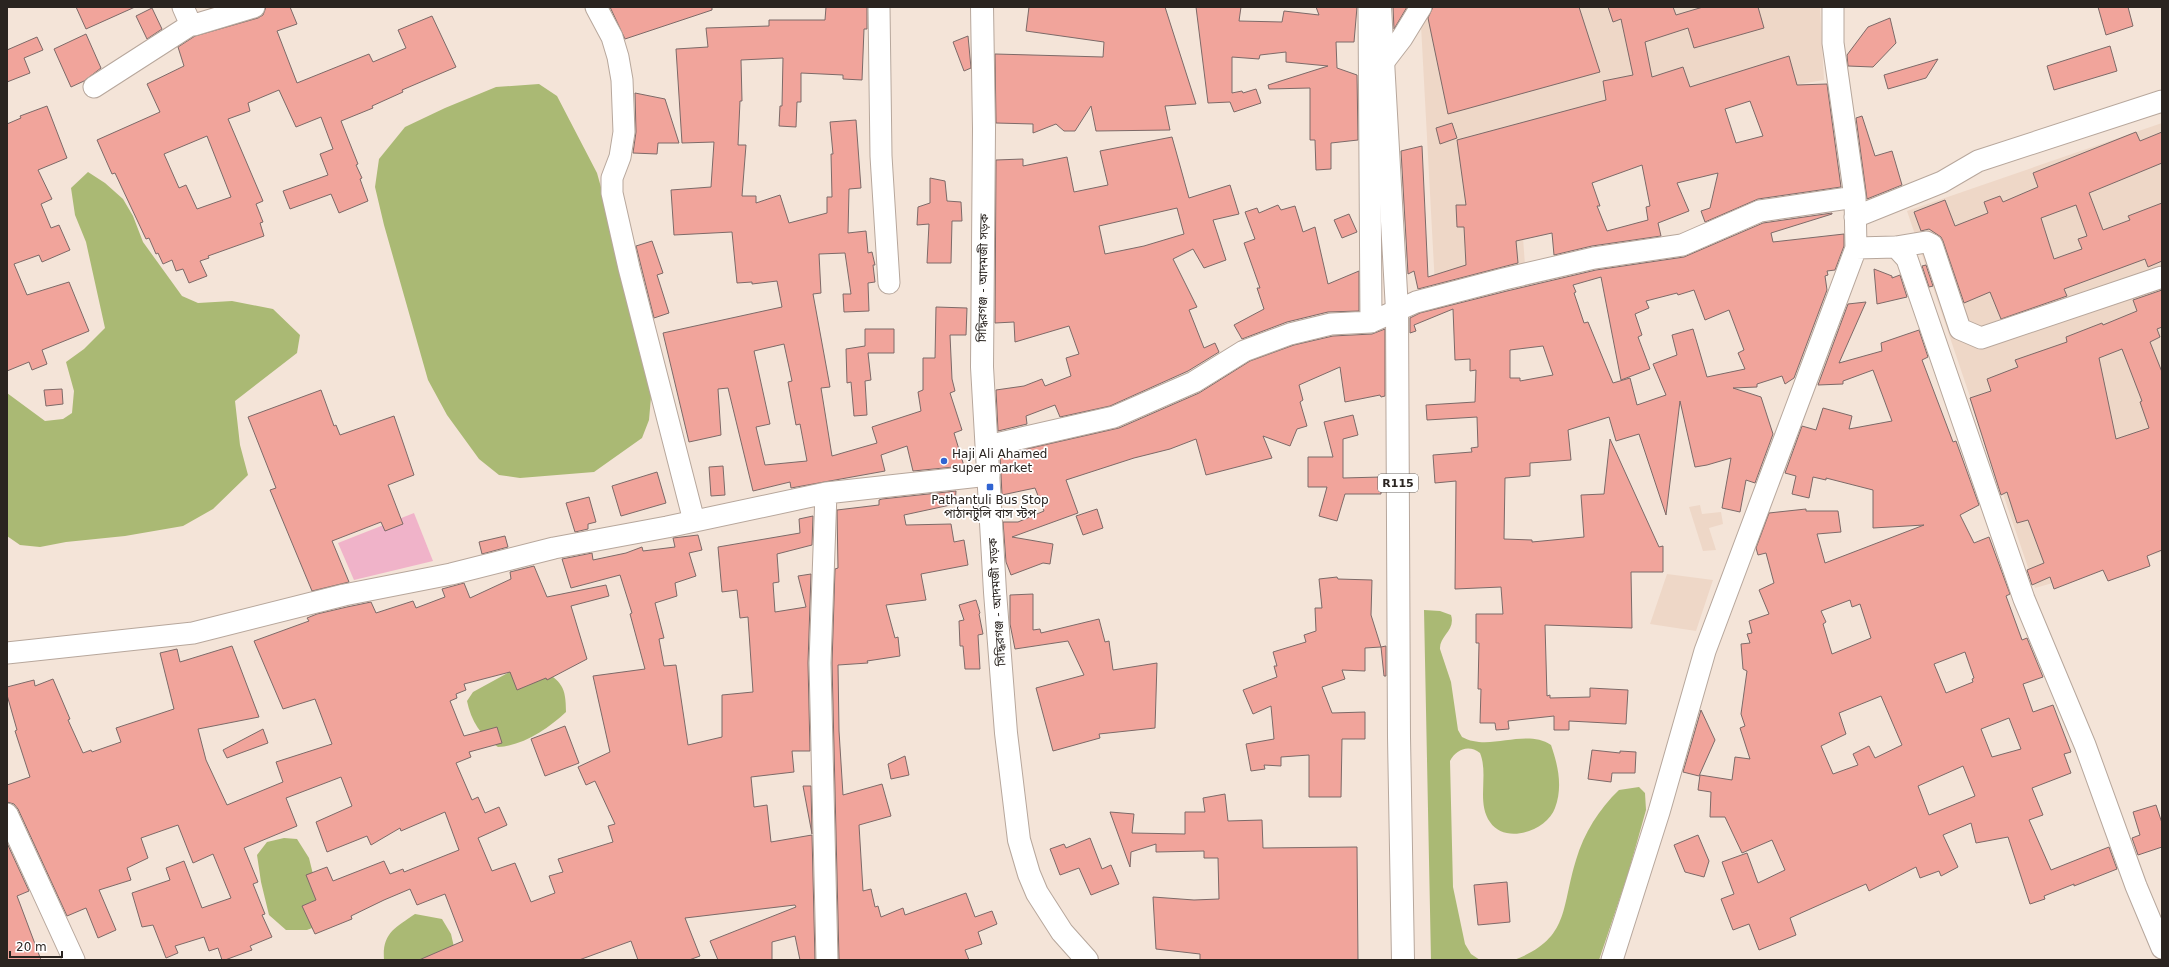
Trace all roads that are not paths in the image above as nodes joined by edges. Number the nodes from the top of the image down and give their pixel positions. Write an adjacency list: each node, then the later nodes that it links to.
1 (254, 7): 9 (street)
2 (596, 7): 23 (street)
3 (879, 7): 17 (street)
4 (982, 7): 20 (main road, সিদ্ধিরগঞ্জ - আদমজী সড়ক)
5 (1369, 7): 19 (street)
6 (1380, 7): 10 (main road, R115)
7 (1421, 7): 10 (street)
8 (1833, 7): 13 (street)
9 (187, 16): 11 (street)
10 (1382, 64): 18 (main road, R115)
11 (94, 87)
12 (2162, 101): 13 (street)
13 (1855, 207): 15 (street); 18 (street)
14 (1896, 247): 15 (street); 16 (street); 26 (street)
15 (1856, 248): 31 (street)
16 (2162, 277)
17 (889, 283)
18 (1397, 310): 19 (street); 30 (main road, R115)
19 (1371, 322): 20 (street)
20 (987, 446): 21 (main road, সিদ্ধিরগঞ্জ - আদমজী সড়ক)
21 (989, 475): 22 (street); 29 (main road, সিদ্ধিরগঞ্জ - আদমজী সড়ক)
22 (826, 493): 23 (street); 28 (street)
23 (694, 521): 24 (street)
24 (7, 653)
25 (7, 814): 27 (street)
26 (2162, 948)
27 (74, 960)
28 (827, 960)
29 (1088, 960)
30 (1403, 960)
31 (1612, 960)

